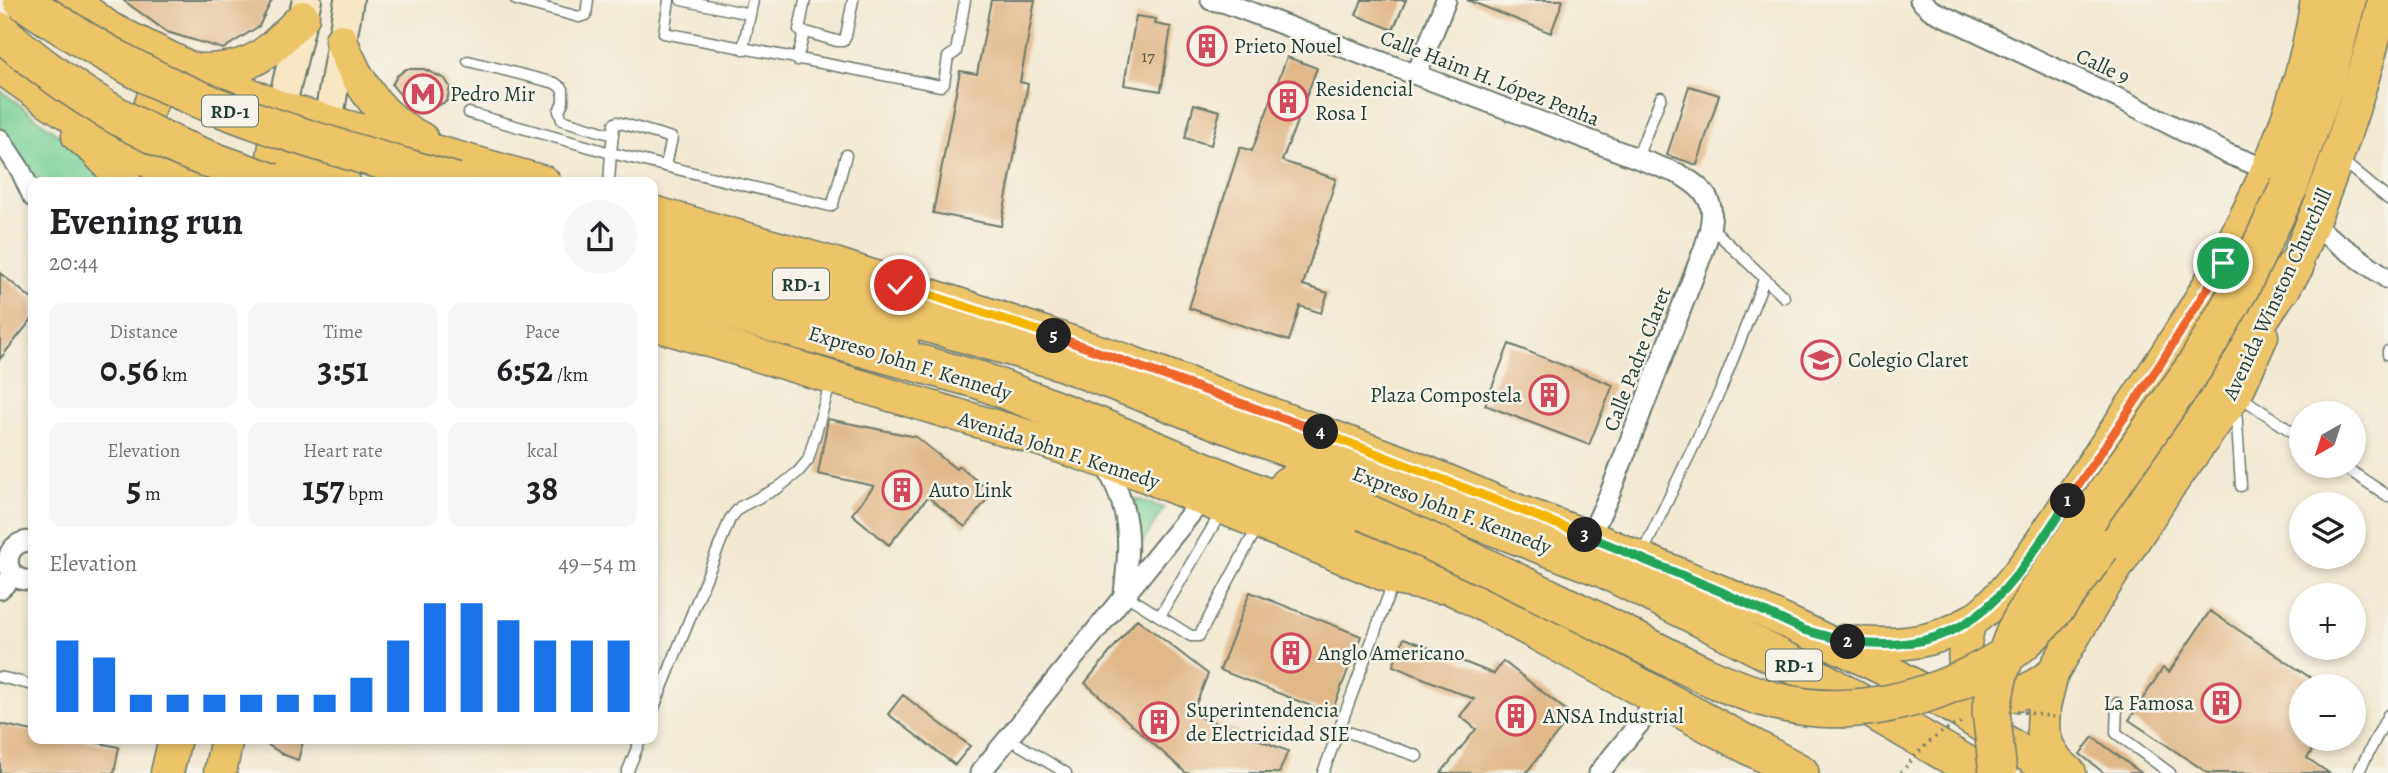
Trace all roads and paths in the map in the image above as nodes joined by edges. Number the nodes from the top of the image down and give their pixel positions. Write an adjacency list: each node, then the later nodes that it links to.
1 (22, 0): 43 (highway, RD-1, bridge)
2 (72, 0): 21 (main road, RD-1)
3 (349, 0): 24 (main road)
4 (516, 0): 18 (lane)
5 (588, 0): 18 (lane)
6 (669, 0): 25 (lane)
7 (681, 0): 20 (lane)
8 (752, 0): 20 (lane)
9 (805, 0): 23 (lane)
10 (853, 0): 23 (lane)
11 (965, 0): 26 (lane)
12 (1211, 0): 30 (street, Calle Haim H. López Penha)
13 (1446, 0): 30 (street)
14 (1920, 0): 51 (street, Calle 9)
15 (2317, 0): 51 (main road)
16 (2347, 0): 51 (highway)
17 (2384, 0): 40 (main road, Avenida Winston Churchill)
18 (553, 5)
19 (305, 9): 29 (main road); 32 (main road)
20 (750, 14): 25 (lane)
21 (109, 28): 29 (main road, RD-1); 34 (main road)
22 (0, 31): 44 (highway, RD-1, bridge)
23 (804, 33): 26 (lane)
24 (341, 40): 35 (main road); 43 (main road)
25 (743, 49): 26 (lane)
26 (797, 60)
27 (468, 61): 36 (lane)
28 (0, 68): 34 (main road); 45 (main road)
29 (194, 70): 32 (main road, RD-1)
30 (1416, 73): 41 (street, Calle Haim H. López Penha)
31 (1661, 97): 41 (lane)
32 (281, 108): 35 (main road, RD-1); 44 (main road)
33 (469, 114): 38 (lane)
34 (80, 122): 46 (main road)
35 (328, 122): 43 (main road, RD-1); 48 (main road)
36 (613, 135): 38 (lane); 42 (lane)
37 (0, 139): 52 (street)
38 (611, 153): 42 (lane); 50 (lane)
39 (845, 155): 42 (lane)
40 (2338, 157): 54 (lane); 56 (main road, Avenida Winston Churchill)
41 (1637, 158): 53 (street, Calle Haim H. López Penha)
42 (666, 165)
43 (462, 172): 49 (main road, RD-1)
44 (271, 175): 47 (main road)
45 (120, 177)
46 (180, 177)
47 (294, 177)
48 (328, 177)
49 (503, 177)
50 (609, 177)
51 (2279, 179): 87 (main road); 111 (highway, bridge)
52 (28, 186)
53 (1707, 195): 57 (street, Calle Padre Claret)
54 (2388, 199)
55 (658, 213): 77 (main road, RD-1)
56 (2312, 225): 60 (main road, Avenida Winston Churchill); 61 (street)
57 (1711, 227): 62 (lane); 80 (street, Calle Padre Claret)
58 (658, 241): 80 (highway, Expreso John F. Kennedy / RD-1)
59 (658, 265): 67 (main road)
60 (2295, 265): 69 (main road, Avenida Winston Churchill); 72 (highway, bridge)
61 (2388, 279)
62 (1764, 280): 64 (lane); 81 (lane)
63 (658, 291): 67 (highway, Expreso John F. Kennedy / RD-1)
64 (1784, 297)
65 (658, 326): 68 (main road, Avenida John F. Kennedy / RD-1)
66 (658, 338): 68 (main road)
67 (979, 380): 72 (highway, Expreso John F. Kennedy / RD-1)
68 (846, 384): 71 (main road, Avenida John F. Kennedy / RD-1); 92 (lane)
69 (2236, 394): 70 (lane); 74 (lane); 89 (main road, Avenida Winston Churchill)
70 (2289, 430)
71 (1103, 461): 76 (main road, Avenida John F. Kennedy / RD-1); 85 (street)
72 (1191, 465): 84 (highway, Expreso John F. Kennedy / RD-1)
73 (2361, 478): 75 (lane)
74 (2241, 486)
75 (2388, 496)
76 (1213, 504): 78 (main road, Avenida John F. Kennedy / RD-1); 85 (street); 86 (lane)
77 (1521, 512): 80 (highway)
78 (1260, 523): 82 (main road, Avenida John F. Kennedy / RD-1); 86 (lane)
79 (28, 539): 83 (street)
80 (1596, 553): 81 (main road, RD-1); 110 (highway, Expreso John F. Kennedy / RD-1)
81 (1640, 559): 88 (main road, RD-1)
82 (1395, 579): 84 (main road, Avenida John F. Kennedy / RD-1); 96 (lane)
83 (16, 582)
84 (1460, 590): 93 (highway, Expreso John F. Kennedy / RD-1)
85 (1124, 594): 86 (lane); 97 (street)
86 (1160, 616)
87 (1970, 621): 88 (main road); 89 (main road)
88 (1804, 630): 112 (main road, RD-1)
89 (2052, 674): 113 (main road)
90 (0, 677): 91 (lane)
91 (28, 684)
92 (658, 698)
93 (1660, 698): 108 (street); 109 (highway, Expreso John F. Kennedy / RD-1)
94 (2117, 703): 114 (lane)
95 (2388, 715): 115 (lane)
96 (1339, 729): 101 (lane); 107 (lane)
97 (1008, 738): 105 (street); 106 (lane)
98 (173, 744): 102 (main road)
99 (226, 744): 103 (main road)
100 (639, 744): 104 (lane)
101 (1417, 756)
102 (167, 773)
103 (220, 773)
104 (627, 773)
105 (980, 773)
106 (1066, 773)
107 (1323, 773)
108 (1599, 773)
109 (1800, 773)
110 (1982, 773)
111 (1998, 773)
112 (2055, 773)
113 (2070, 773)
114 (2170, 773)
115 (2358, 773)

